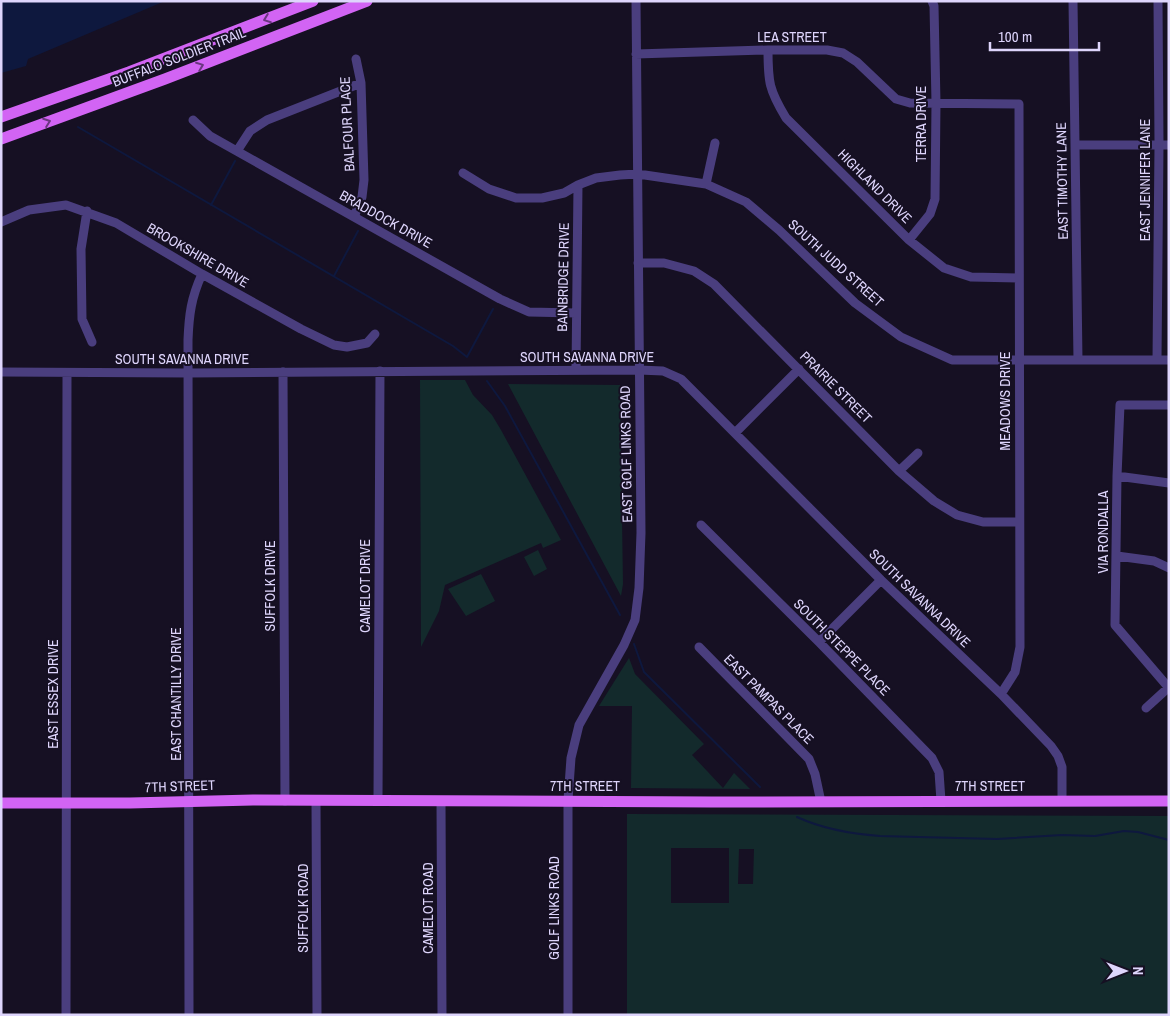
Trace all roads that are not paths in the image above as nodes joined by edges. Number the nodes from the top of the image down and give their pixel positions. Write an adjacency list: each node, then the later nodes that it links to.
1 (313, 1): 13 (main road, BUFFALO SOLDIER TRAIL, one-way to 13)
2 (367, 1): 15 (main road, BUFFALO SOLDIER TRAIL, one-way to 2)
3 (636, 1): 8 (street, EAST GOLF LINKS ROAD)
4 (932, 1): 11 (street, TERRA DRIVE)
5 (1073, 1): 17 (street, EAST TIMOTHY LANE)
6 (1158, 1): 18 (street, EAST JENNIFER LANE)
7 (768, 50): 8 (street, LEA STREET); 11 (street, LEA STREET); 27 (street, HIGHLAND DRIVE)
8 (636, 54): 21 (street, EAST GOLF LINKS ROAD)
9 (356, 59): 10 (street, BALFOUR PLACE)
10 (361, 83): 19 (street); 25 (street, BALFOUR PLACE)
11 (936, 103): 12 (street, LEA STREET); 27 (street, TERRA DRIVE)
12 (1019, 104): 30 (street, MEADOWS DRIVE)
13 (1, 117)
14 (193, 120): 19 (street, BRADDOCK DRIVE)
15 (1, 139)
16 (715, 143): 22 (street)
17 (1075, 145): 18 (street); 34 (street, EAST TIMOTHY LANE)
18 (1164, 145): 35 (street, EAST JENNIFER LANE)
19 (237, 151): 25 (street, BRADDOCK DRIVE)
20 (463, 173): 23 (street, SOUTH JUDD STREET)
21 (638, 174): 22 (street, SOUTH JUDD STREET); 23 (street, SOUTH JUDD STREET); 28 (street, EAST GOLF LINKS ROAD)
22 (706, 184): 37 (street, SOUTH JUDD STREET)
23 (578, 185): 31 (street, BAINBRIDGE DRIVE)
24 (87, 211): 26 (street, BROOKSHIRE DRIVE); 29 (street, BROOKSHIRE DRIVE); 33 (street)
25 (354, 217): 31 (street, BRADDOCK DRIVE)
26 (1, 222)
27 (909, 240): 30 (street, HIGHLAND DRIVE)
28 (638, 263): 38 (street, PRAIRIE STREET); 40 (street, EAST GOLF LINKS ROAD)
29 (202, 274): 32 (street, BROOKSHIRE DRIVE); 45 (street, EAST CHANTILLY DRIVE)
30 (1019, 278): 37 (street, MEADOWS DRIVE)
31 (576, 313): 39 (street, BAINBRIDGE DRIVE)
32 (375, 334)
33 (92, 342)
34 (1078, 360): 35 (street, SOUTH JUDD STREET); 37 (street, SOUTH JUDD STREET)
35 (1158, 360): 36 (street, SOUTH JUDD STREET)
36 (1169, 360)
37 (1019, 361): 52 (street, MEADOWS DRIVE)
38 (799, 369): 47 (street); 49 (street, PRAIRIE STREET)
39 (576, 370): 40 (street, SOUTH SAVANNA DRIVE); 41 (street, SOUTH SAVANNA DRIVE)
40 (639, 370): 47 (street, SOUTH SAVANNA DRIVE); 64 (street, EAST GOLF LINKS ROAD)
41 (380, 371): 44 (street, SOUTH SAVANNA DRIVE); 63 (street, CAMELOT DRIVE)
42 (1, 372): 43 (street, SOUTH SAVANNA DRIVE)
43 (67, 372): 45 (street, SOUTH SAVANNA DRIVE); 73 (street, EAST ESSEX DRIVE)
44 (283, 372): 45 (street, SOUTH SAVANNA DRIVE); 65 (street, SUFFOLK DRIVE)
45 (190, 373): 62 (street, EAST CHANTILLY DRIVE)
46 (1169, 405): 50 (street, VIA RONDALLA)
47 (735, 433): 56 (street, SOUTH SAVANNA DRIVE)
48 (918, 453): 49 (street)
49 (899, 471): 52 (street, PRAIRIE STREET)
50 (1117, 476): 51 (street); 54 (street, VIA RONDALLA)
51 (1169, 483)
52 (1019, 522): 60 (street, MEADOWS DRIVE)
53 (701, 525): 57 (street, SOUTH STEPPE PLACE)
54 (1117, 556): 55 (street); 59 (street, VIA RONDALLA)
55 (1169, 568)
56 (881, 580): 57 (street); 60 (street, SOUTH SAVANNA DRIVE)
57 (819, 642): 68 (street, SOUTH STEPPE PLACE)
58 (698, 647): 71 (street, EAST PAMPAS PLACE)
59 (1169, 688): 61 (street)
60 (1001, 694): 69 (street, SOUTH SAVANNA DRIVE)
61 (1146, 708)
62 (190, 800): 65 (main road, 7TH STREET); 73 (main road, 7TH STREET); 75 (street, EAST CHANTILLY DRIVE)
63 (378, 800): 66 (main road, 7TH STREET); 67 (main road, 7TH STREET)
64 (568, 800): 67 (main road, 7TH STREET); 71 (main road, 7TH STREET); 78 (street, GOLF LINKS ROAD)
65 (285, 801): 66 (main road, 7TH STREET)
66 (316, 801): 76 (street, SUFFOLK ROAD)
67 (441, 801): 77 (street, CAMELOT ROAD)
68 (941, 801): 69 (main road, 7TH STREET); 71 (main road, 7TH STREET)
69 (1062, 801): 70 (main road, 7TH STREET)
70 (1169, 801)
71 (821, 802)
72 (1, 803): 73 (main road, 7TH STREET)
73 (66, 803): 74 (street, EAST ESSEX DRIVE)
74 (66, 1015)
75 (189, 1015)
76 (318, 1015)
77 (442, 1015)
78 (568, 1015)

